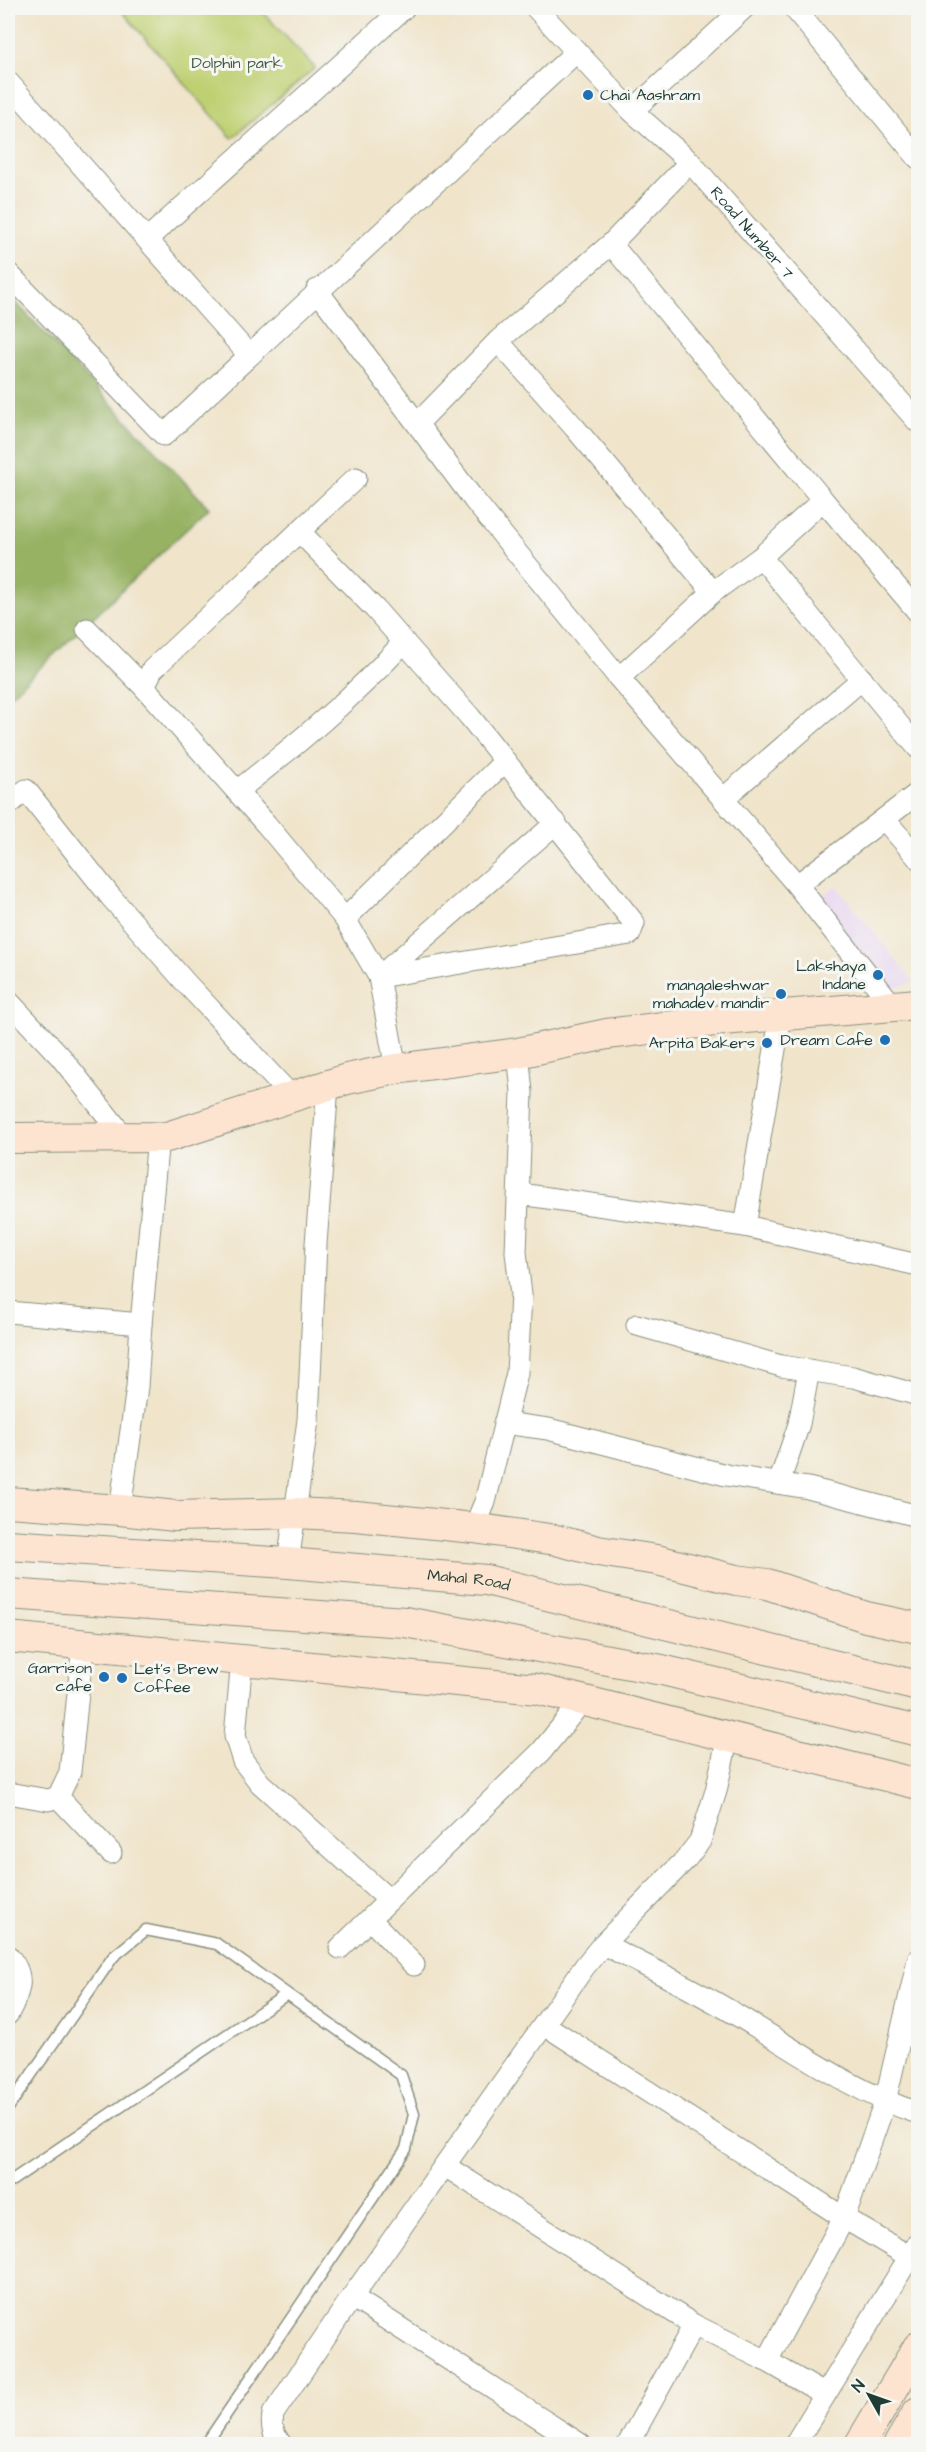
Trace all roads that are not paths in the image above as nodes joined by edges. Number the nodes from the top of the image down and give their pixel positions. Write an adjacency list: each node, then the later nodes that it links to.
1 (404, 8): 10 (street)
2 (536, 8): 5 (street, Road Number 7)
3 (744, 8): 7 (street)
4 (794, 8): 8 (street)
5 (576, 52): 7 (street, Road Number 7); 13 (street)
6 (8, 82): 10 (street)
7 (632, 111): 9 (street, Road Number 7)
8 (918, 158)
9 (690, 162): 11 (street); 16 (street, Road Number 7)
10 (147, 239): 15 (street)
11 (611, 244): 14 (street); 19 (street)
12 (8, 273): 15 (street)
13 (317, 290): 15 (street); 17 (street)
14 (498, 341): 17 (street); 22 (street)
15 (248, 354)
16 (918, 422)
17 (418, 423): 26 (street)
18 (356, 478): 20 (street)
19 (823, 500): 21 (street); 23 (street)
20 (301, 533): 25 (street); 28 (street)
21 (761, 556): 22 (street); 27 (street)
22 (713, 592): 26 (street)
23 (915, 603)
24 (87, 629): 28 (street)
25 (404, 642): 30 (street); 31 (street)
26 (619, 678): 33 (street)
27 (862, 679): 29 (street); 33 (street)
28 (144, 687): 31 (street)
29 (918, 748)
30 (505, 761): 36 (street); 39 (street)
31 (237, 791): 39 (street)
32 (918, 793): 35 (street)
33 (724, 798): 38 (street)
34 (8, 805): 47 (street)
35 (884, 819): 37 (street); 38 (street)
36 (556, 823): 40 (street); 40 (street)
37 (918, 858)
38 (797, 885): 42 (street)
39 (345, 919): 40 (street)
40 (379, 977): 45 (street)
41 (8, 1001): 48 (street)
42 (905, 1005): 43 (street)
43 (781, 1014): 44 (street); 52 (street)
44 (518, 1053): 45 (street); 51 (street)
45 (396, 1069): 46 (street)
46 (328, 1086): 47 (street); 63 (street)
47 (292, 1097): 49 (street)
48 (124, 1137): 49 (street); 50 (street)
49 (158, 1137): 55 (street)
50 (8, 1138)
51 (520, 1194): 52 (street); 59 (street)
52 (745, 1226): 53 (street)
53 (918, 1265)
54 (8, 1312): 55 (street)
55 (141, 1324): 62 (street)
56 (638, 1324): 57 (street)
57 (809, 1370): 58 (street); 60 (street)
58 (918, 1395)
59 (504, 1423): 60 (street); 65 (street)
60 (779, 1483): 64 (street)
61 (8, 1502): 62 (street)
62 (120, 1510): 63 (street)
63 (295, 1513): 65 (street); 67 (street)
64 (918, 1516)
65 (474, 1528): 69 (street)
66 (8, 1545): 67 (street, Mahal Road)
67 (288, 1563): 73 (street, Mahal Road)
68 (8, 1594): 75 (street)
69 (918, 1628)
70 (8, 1637): 71 (street)
71 (83, 1644): 72 (street); 79 (street)
72 (242, 1659): 74 (street); 81 (street)
73 (918, 1686)
74 (583, 1700): 76 (street); 81 (street)
75 (918, 1731)
76 (728, 1736): 77 (street); 83 (street)
77 (918, 1784)
78 (8, 1793): 79 (street)
79 (58, 1797): 80 (street)
80 (111, 1852)
81 (389, 1900): 82 (street)
82 (370, 1919): 84 (street); 87 (street)
83 (603, 1944): 90 (street); 91 (street)
84 (340, 1948)
85 (8, 1956): 89 (street)
86 (918, 1960): 91 (street)
87 (414, 1965)
88 (288, 1994): 92 (lane); 95 (lane); 105 (lane)
89 (8, 2014)
90 (545, 2025): 94 (street); 96 (street)
91 (885, 2102): 93 (street); 96 (street)
92 (8, 2108)
93 (918, 2113)
94 (445, 2166): 98 (street); 99 (street)
95 (8, 2183)
96 (844, 2218): 97 (street); 101 (street)
97 (914, 2250): 102 (street)
98 (352, 2297): 104 (street); 106 (street)
99 (694, 2325): 101 (street); 107 (street)
100 (918, 2347): 109 (street)
101 (767, 2361): 102 (street)
102 (824, 2394): 108 (street)
103 (918, 2412): 110 (street)
104 (274, 2441)
105 (206, 2445)
106 (580, 2445)
107 (628, 2445)
108 (795, 2445)
109 (860, 2445)
110 (899, 2445)

